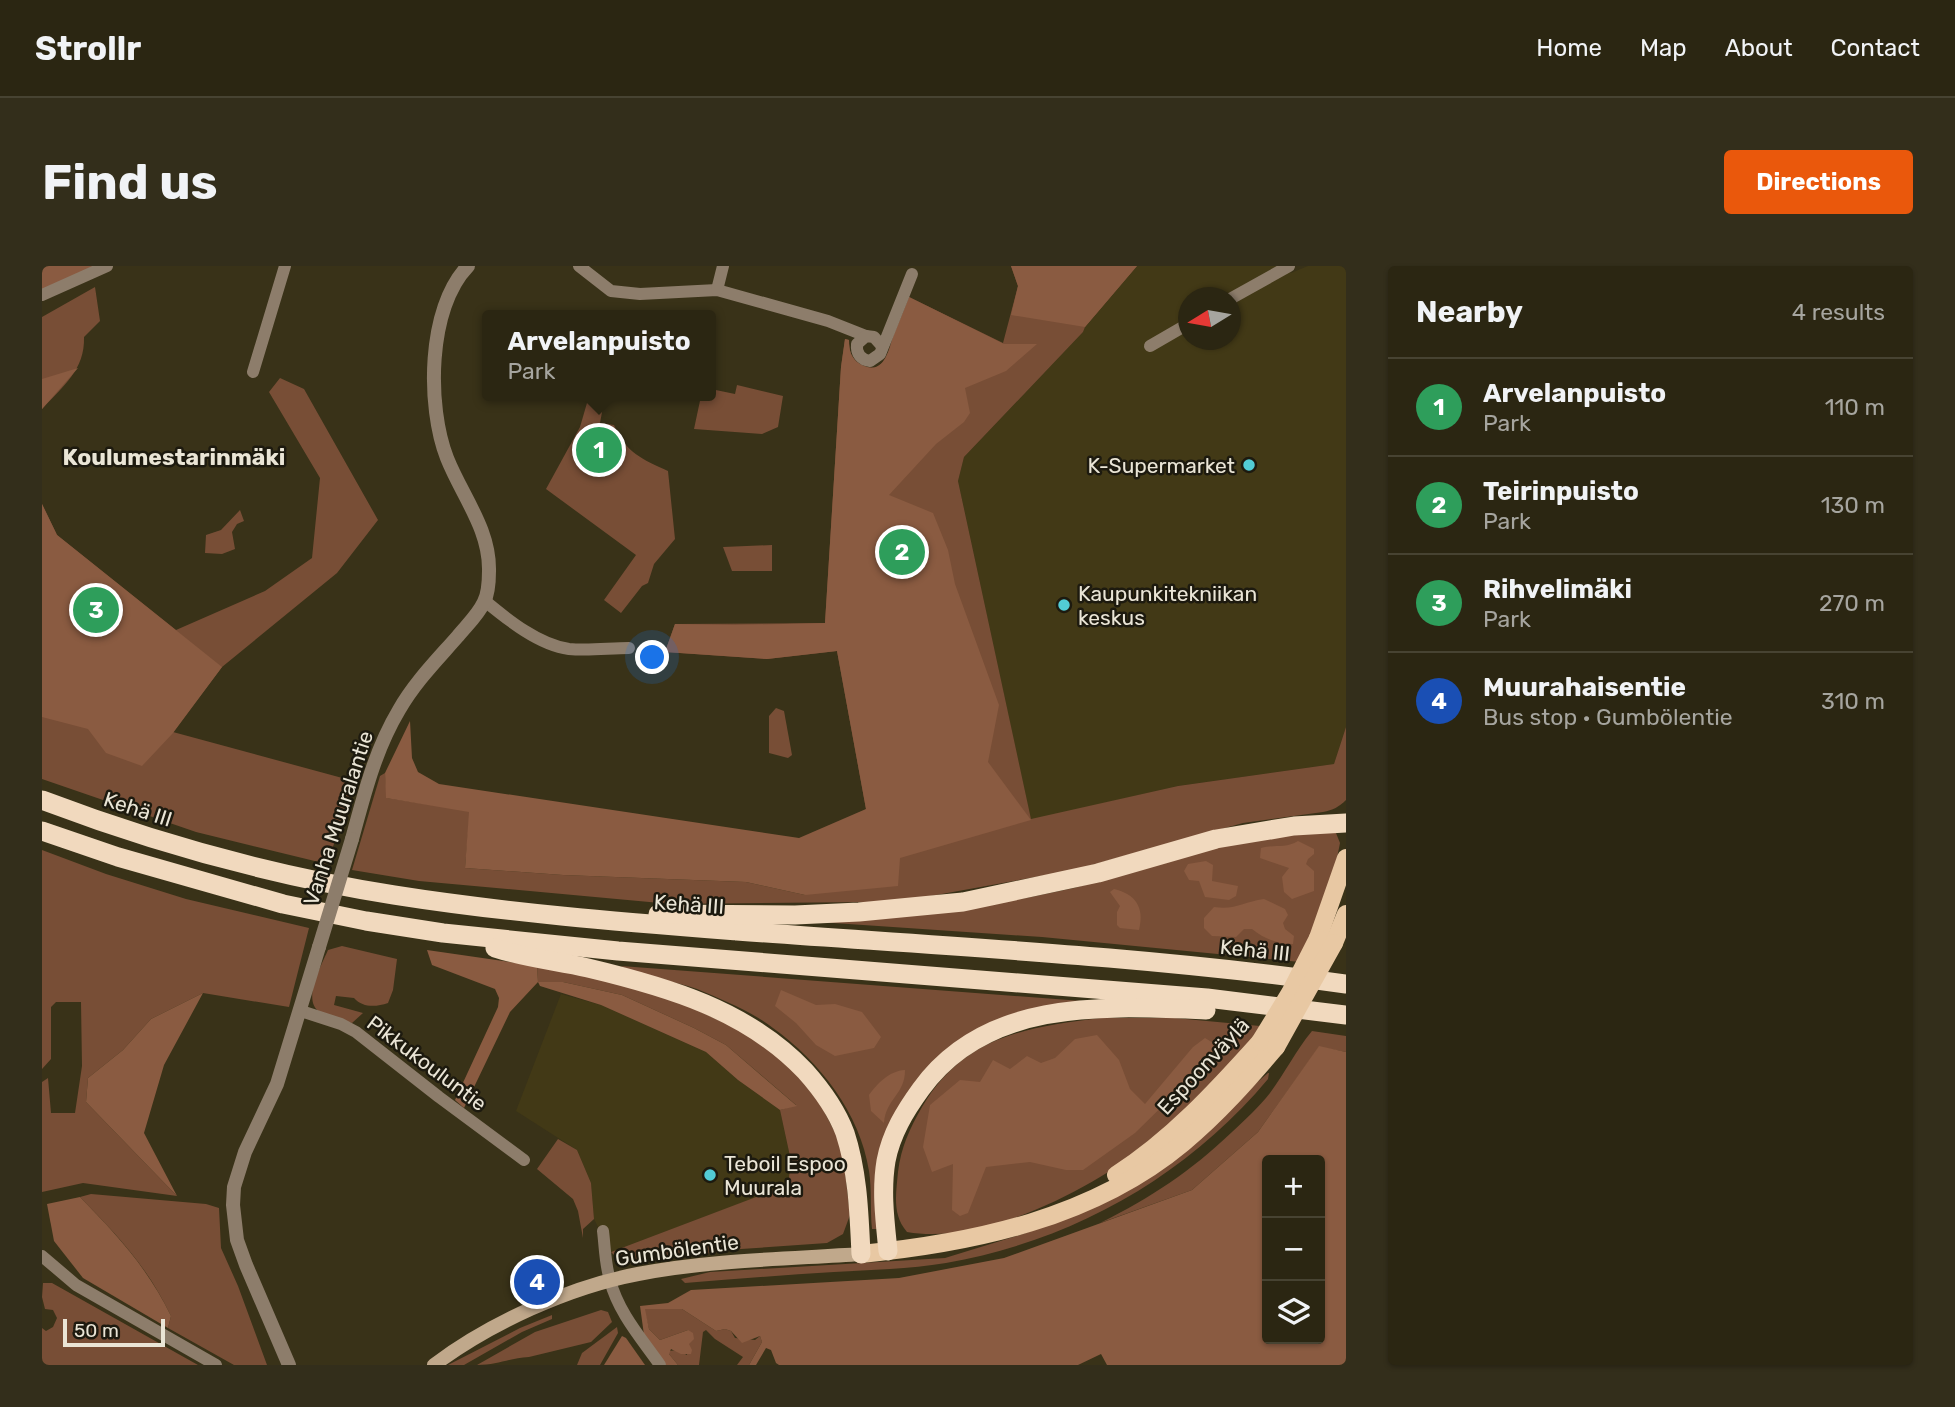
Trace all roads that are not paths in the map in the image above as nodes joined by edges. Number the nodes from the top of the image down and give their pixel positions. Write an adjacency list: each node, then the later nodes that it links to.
1 (107, 266): 10 (street)
2 (285, 266): 15 (street)
3 (579, 266): 8 (street)
4 (723, 266): 8 (street)
5 (1289, 266): 9 (street)
6 (461, 268): 16 (street)
7 (912, 274): 13 (street)
8 (716, 290): 12 (street)
9 (1241, 293)
10 (42, 295)
11 (1178, 330): 14 (street)
12 (866, 336): 13 (street); 13 (street)
13 (882, 346)
14 (1150, 346)
15 (253, 372)
16 (485, 601): 17 (street); 28 (street, Vanha Muuralantie, bridge)
17 (629, 648)
18 (42, 800): 23 (highway, Kehä III)
19 (1346, 823): 23 (highway)
20 (42, 831): 24 (highway)
21 (1346, 858): 25 (main road, Espoonväylä)
22 (1346, 914): 25 (main road, Espoonväylä)
23 (601, 920): 26 (highway, Kehä III)
24 (443, 933): 27 (highway); 33 (highway)
25 (1326, 941): 32 (main road, Espoonväylä, bridge)
26 (1346, 984)
27 (1290, 1007): 29 (highway); 32 (highway)
28 (300, 1011): 30 (street, Pikkukouluntie); 37 (street, Vanha Muuralantie)
29 (1346, 1016)
30 (524, 1160)
31 (603, 1231): 35 (street)
32 (888, 1251): 33 (main road, Espoonväylä)
33 (861, 1254): 35 (main road, Gumbölentie)
34 (42, 1256): 36 (street)
35 (610, 1281): 38 (main road, Gumbölentie); 39 (street)
36 (216, 1365)
37 (289, 1365)
38 (435, 1365)
39 (660, 1365)

